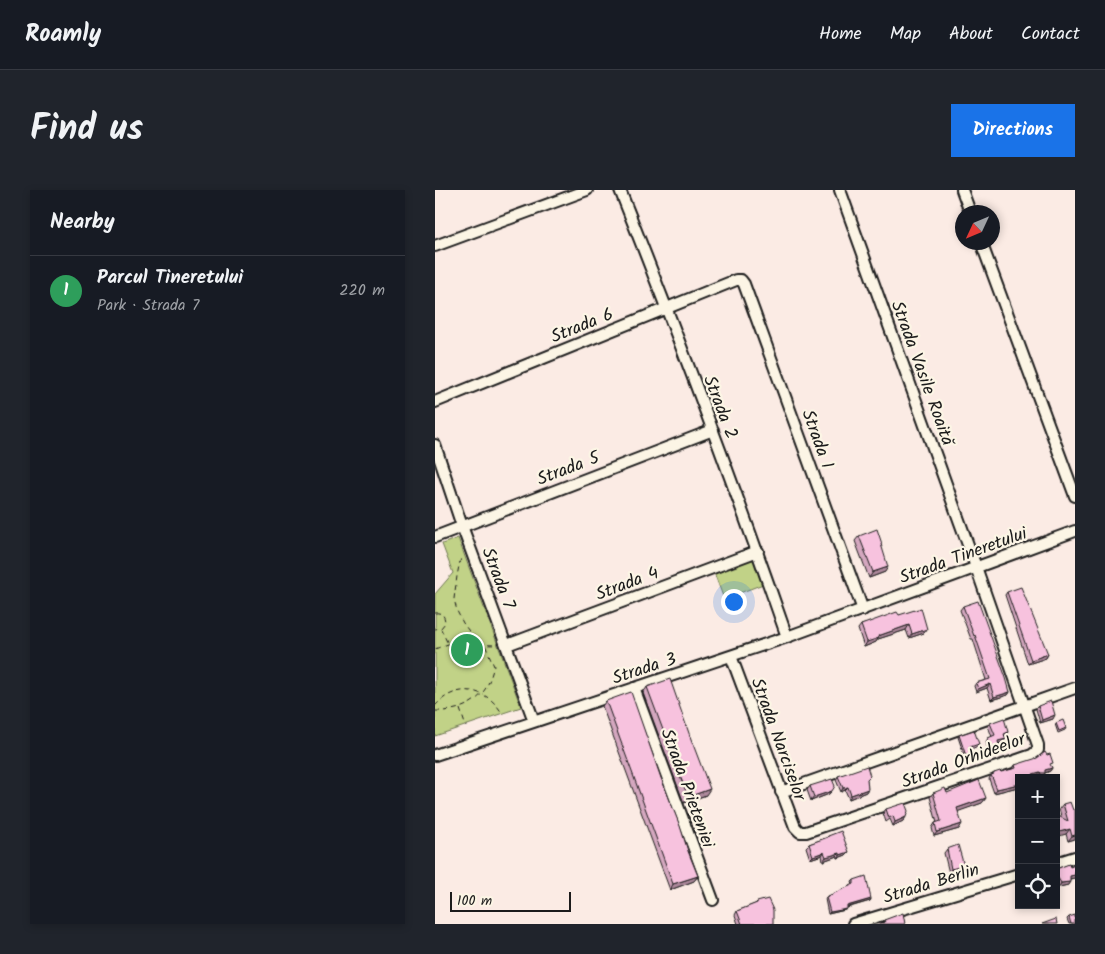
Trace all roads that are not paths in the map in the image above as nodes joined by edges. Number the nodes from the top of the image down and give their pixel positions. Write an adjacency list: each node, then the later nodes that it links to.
1 (587, 190): 5 (street)
2 (620, 190): 10 (street, Strada 2)
3 (840, 190): 19 (street, Strada Vasile Roaită)
4 (962, 190): 6 (street)
5 (570, 193): 7 (street)
6 (967, 205)
7 (435, 246)
8 (984, 250): 14 (street)
9 (741, 280): 10 (street, Strada 6); 20 (street, Strada 1)
10 (667, 308): 11 (street, Strada 6); 12 (street, Strada 2)
11 (435, 402)
12 (713, 430): 15 (street, Strada 5); 18 (street, Strada 2)
13 (435, 446): 15 (street, Strada 7)
14 (1075, 496)
15 (462, 526): 17 (street, Strada 5); 22 (street, Strada 7)
16 (1075, 531): 19 (street, Strada Tineretului)
17 (435, 537)
18 (757, 551): 21 (street, Strada 2); 22 (street, Strada 4)
19 (976, 567): 20 (street, Strada Tineretului); 26 (street, Strada Orhideelor)
20 (863, 610): 21 (street, Strada 3)
21 (787, 637): 23 (street, Strada 3)
22 (507, 645): 27 (street, Strada 7)
23 (731, 656): 24 (street, Strada 3); 29 (street, Strada Narciselor)
24 (634, 688): 27 (street, Strada 3); 34 (street, Strada Prieteniei)
25 (1075, 688): 26 (street)
26 (1023, 706): 29 (street); 30 (street, Strada Orhideelor)
27 (535, 721): 28 (street, Strada 3)
28 (435, 755)
29 (781, 792): 30 (street, Strada Narciselor)
30 (800, 832)
31 (1075, 857): 32 (street)
32 (1060, 862)
33 (1015, 875): 35 (street, Strada Berlin)
34 (713, 900)
35 (853, 924)

